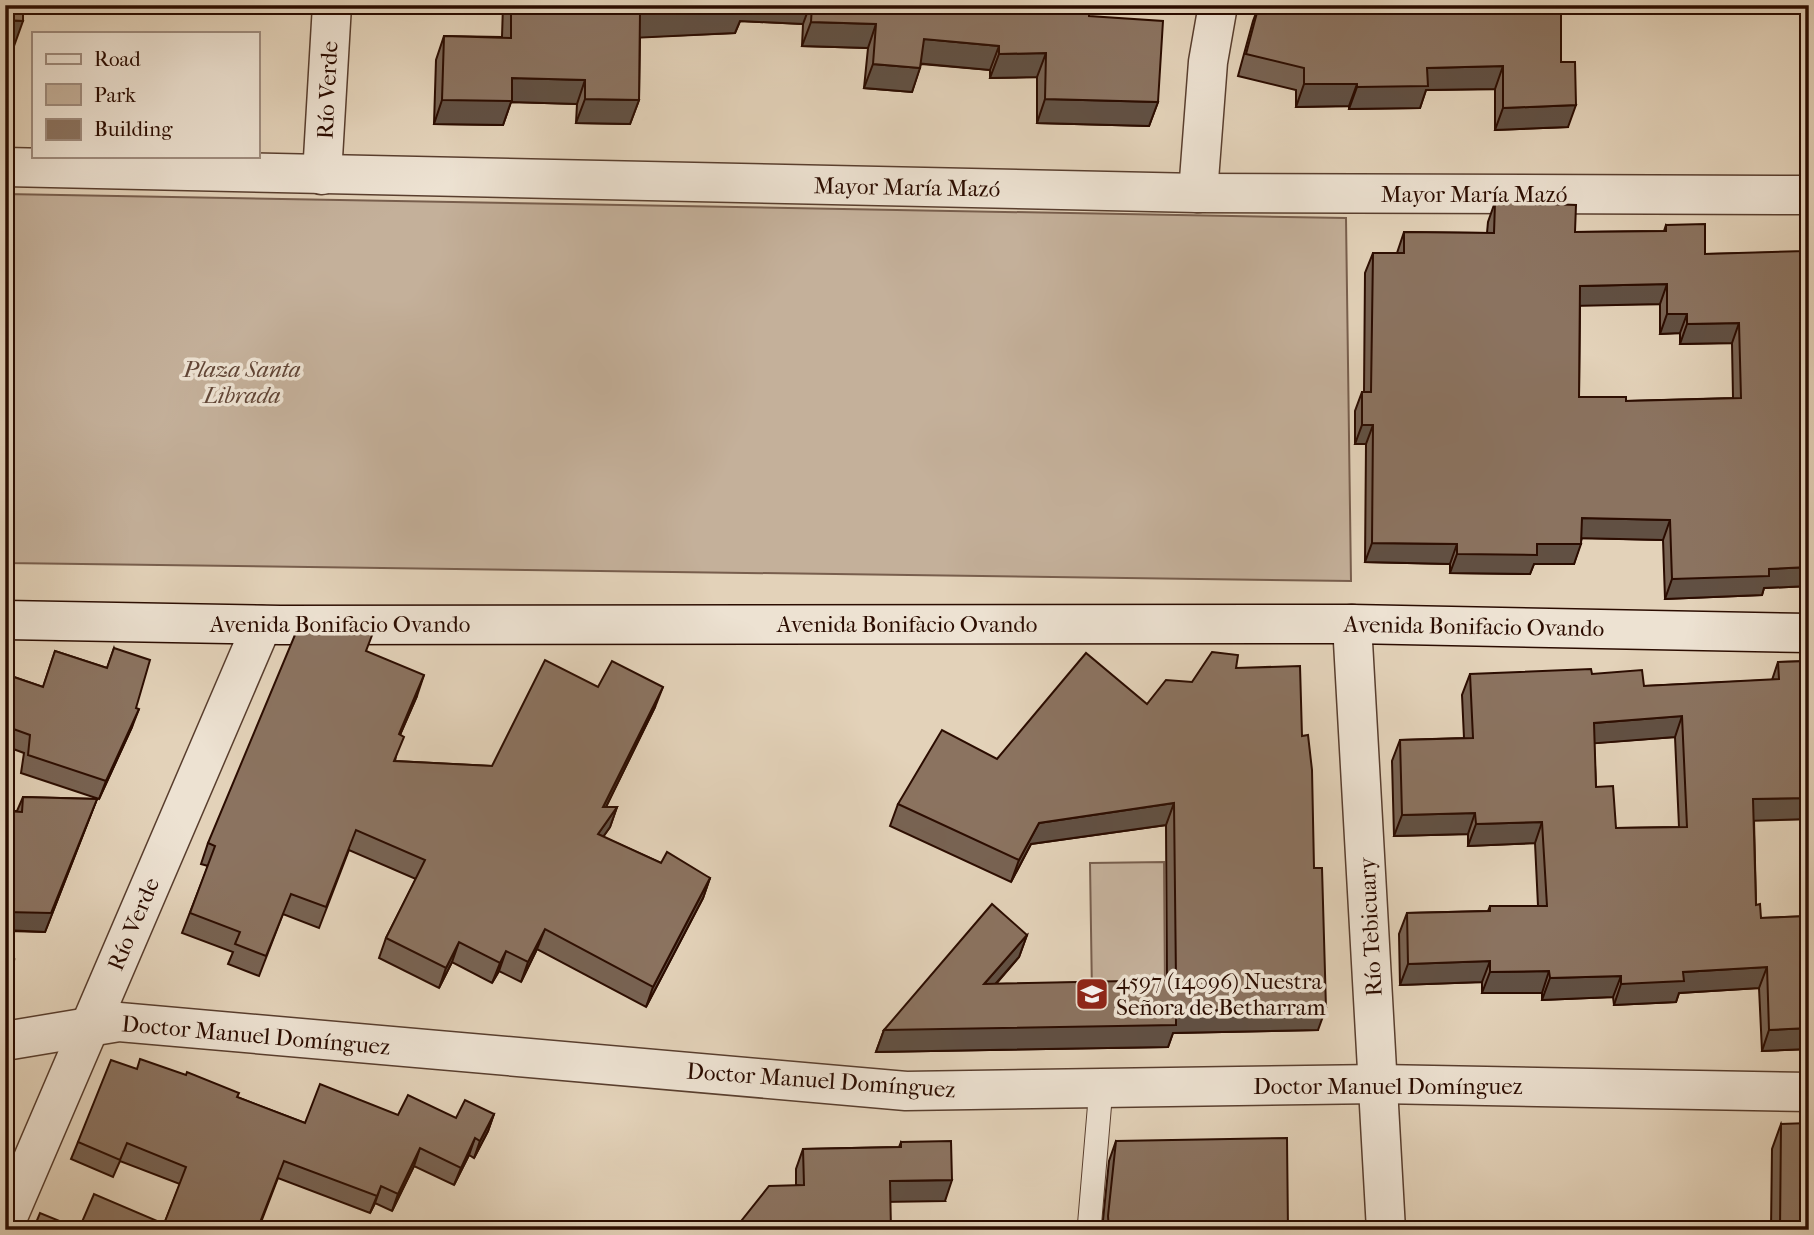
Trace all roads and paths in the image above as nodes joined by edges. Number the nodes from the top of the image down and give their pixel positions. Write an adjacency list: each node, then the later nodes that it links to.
1 (332, 5): 4 (street, Río Verde)
2 (1218, 5): 5 (street)
3 (5, 167): 4 (street, Mayor María Mazó)
4 (322, 175): 5 (street, Mayor María Mazó)
5 (1198, 194): 6 (street, Mayor María Mazó)
6 (1809, 195)
7 (5, 620): 9 (street, Avenida Bonifacio Ovando)
8 (1352, 624): 9 (street, Avenida Bonifacio Ovando); 10 (street, Avenida Bonifacio Ovando); 13 (street, Río Tebicuary)
9 (262, 625): 11 (street, Río Verde)
10 (1809, 633)
11 (89, 1026): 12 (street, Doctor Manuel Domínguez); 14 (street, Doctor Manuel Domínguez); 16 (street, Río Verde)
12 (5, 1041)
13 (1379, 1084): 14 (street, Doctor Manuel Domínguez); 15 (street, Doctor Manuel Domínguez); 18 (street, Río Tebicuary)
14 (1101, 1088): 17 (lane)
15 (1809, 1092)
16 (5, 1224)
17 (1090, 1230)
18 (1386, 1230)

